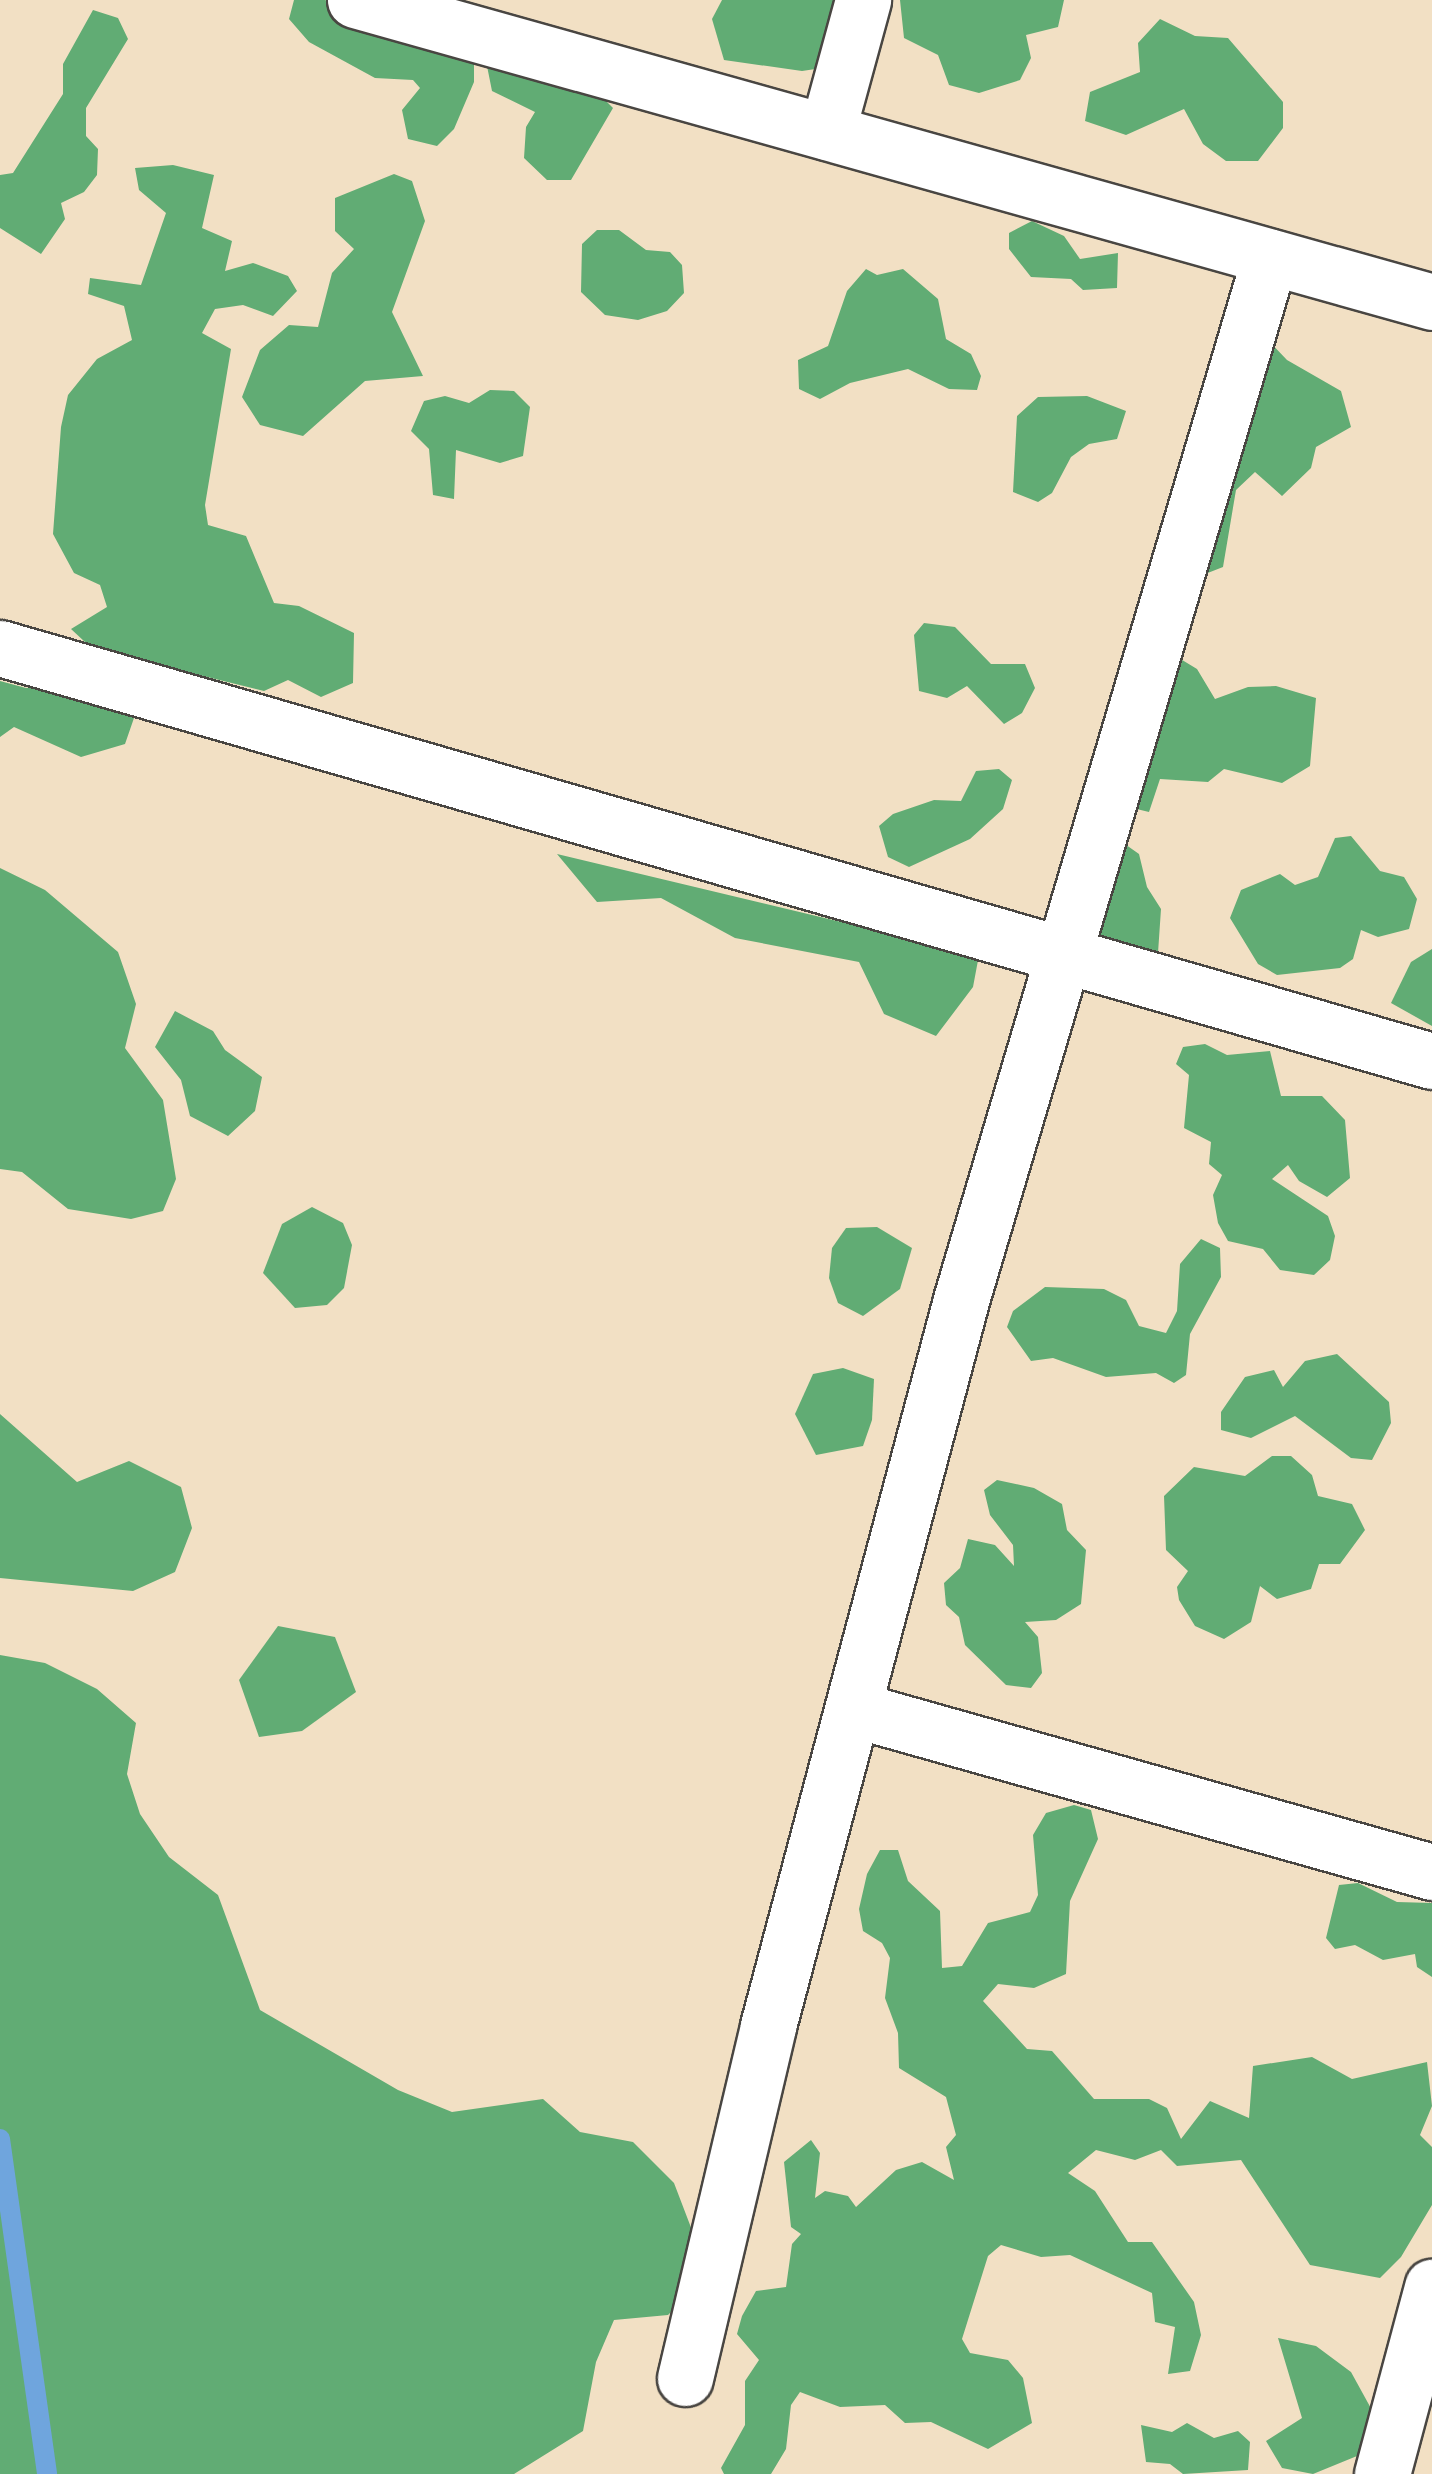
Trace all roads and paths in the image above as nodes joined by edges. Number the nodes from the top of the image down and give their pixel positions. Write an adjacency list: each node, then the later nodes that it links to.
1 (355, 0): 3 (street)
2 (863, 0): 3 (street)
3 (827, 132): 4 (street)
4 (1270, 257): 5 (street); 7 (street)
5 (1432, 302)
6 (0, 648): 7 (street)
7 (1065, 954): 8 (street); 9 (street)
8 (1432, 1061)
9 (853, 1709): 10 (street); 12 (street)
10 (1432, 1872)
11 (1432, 2288): 13 (street)
12 (685, 2378)
13 (1382, 2474)

